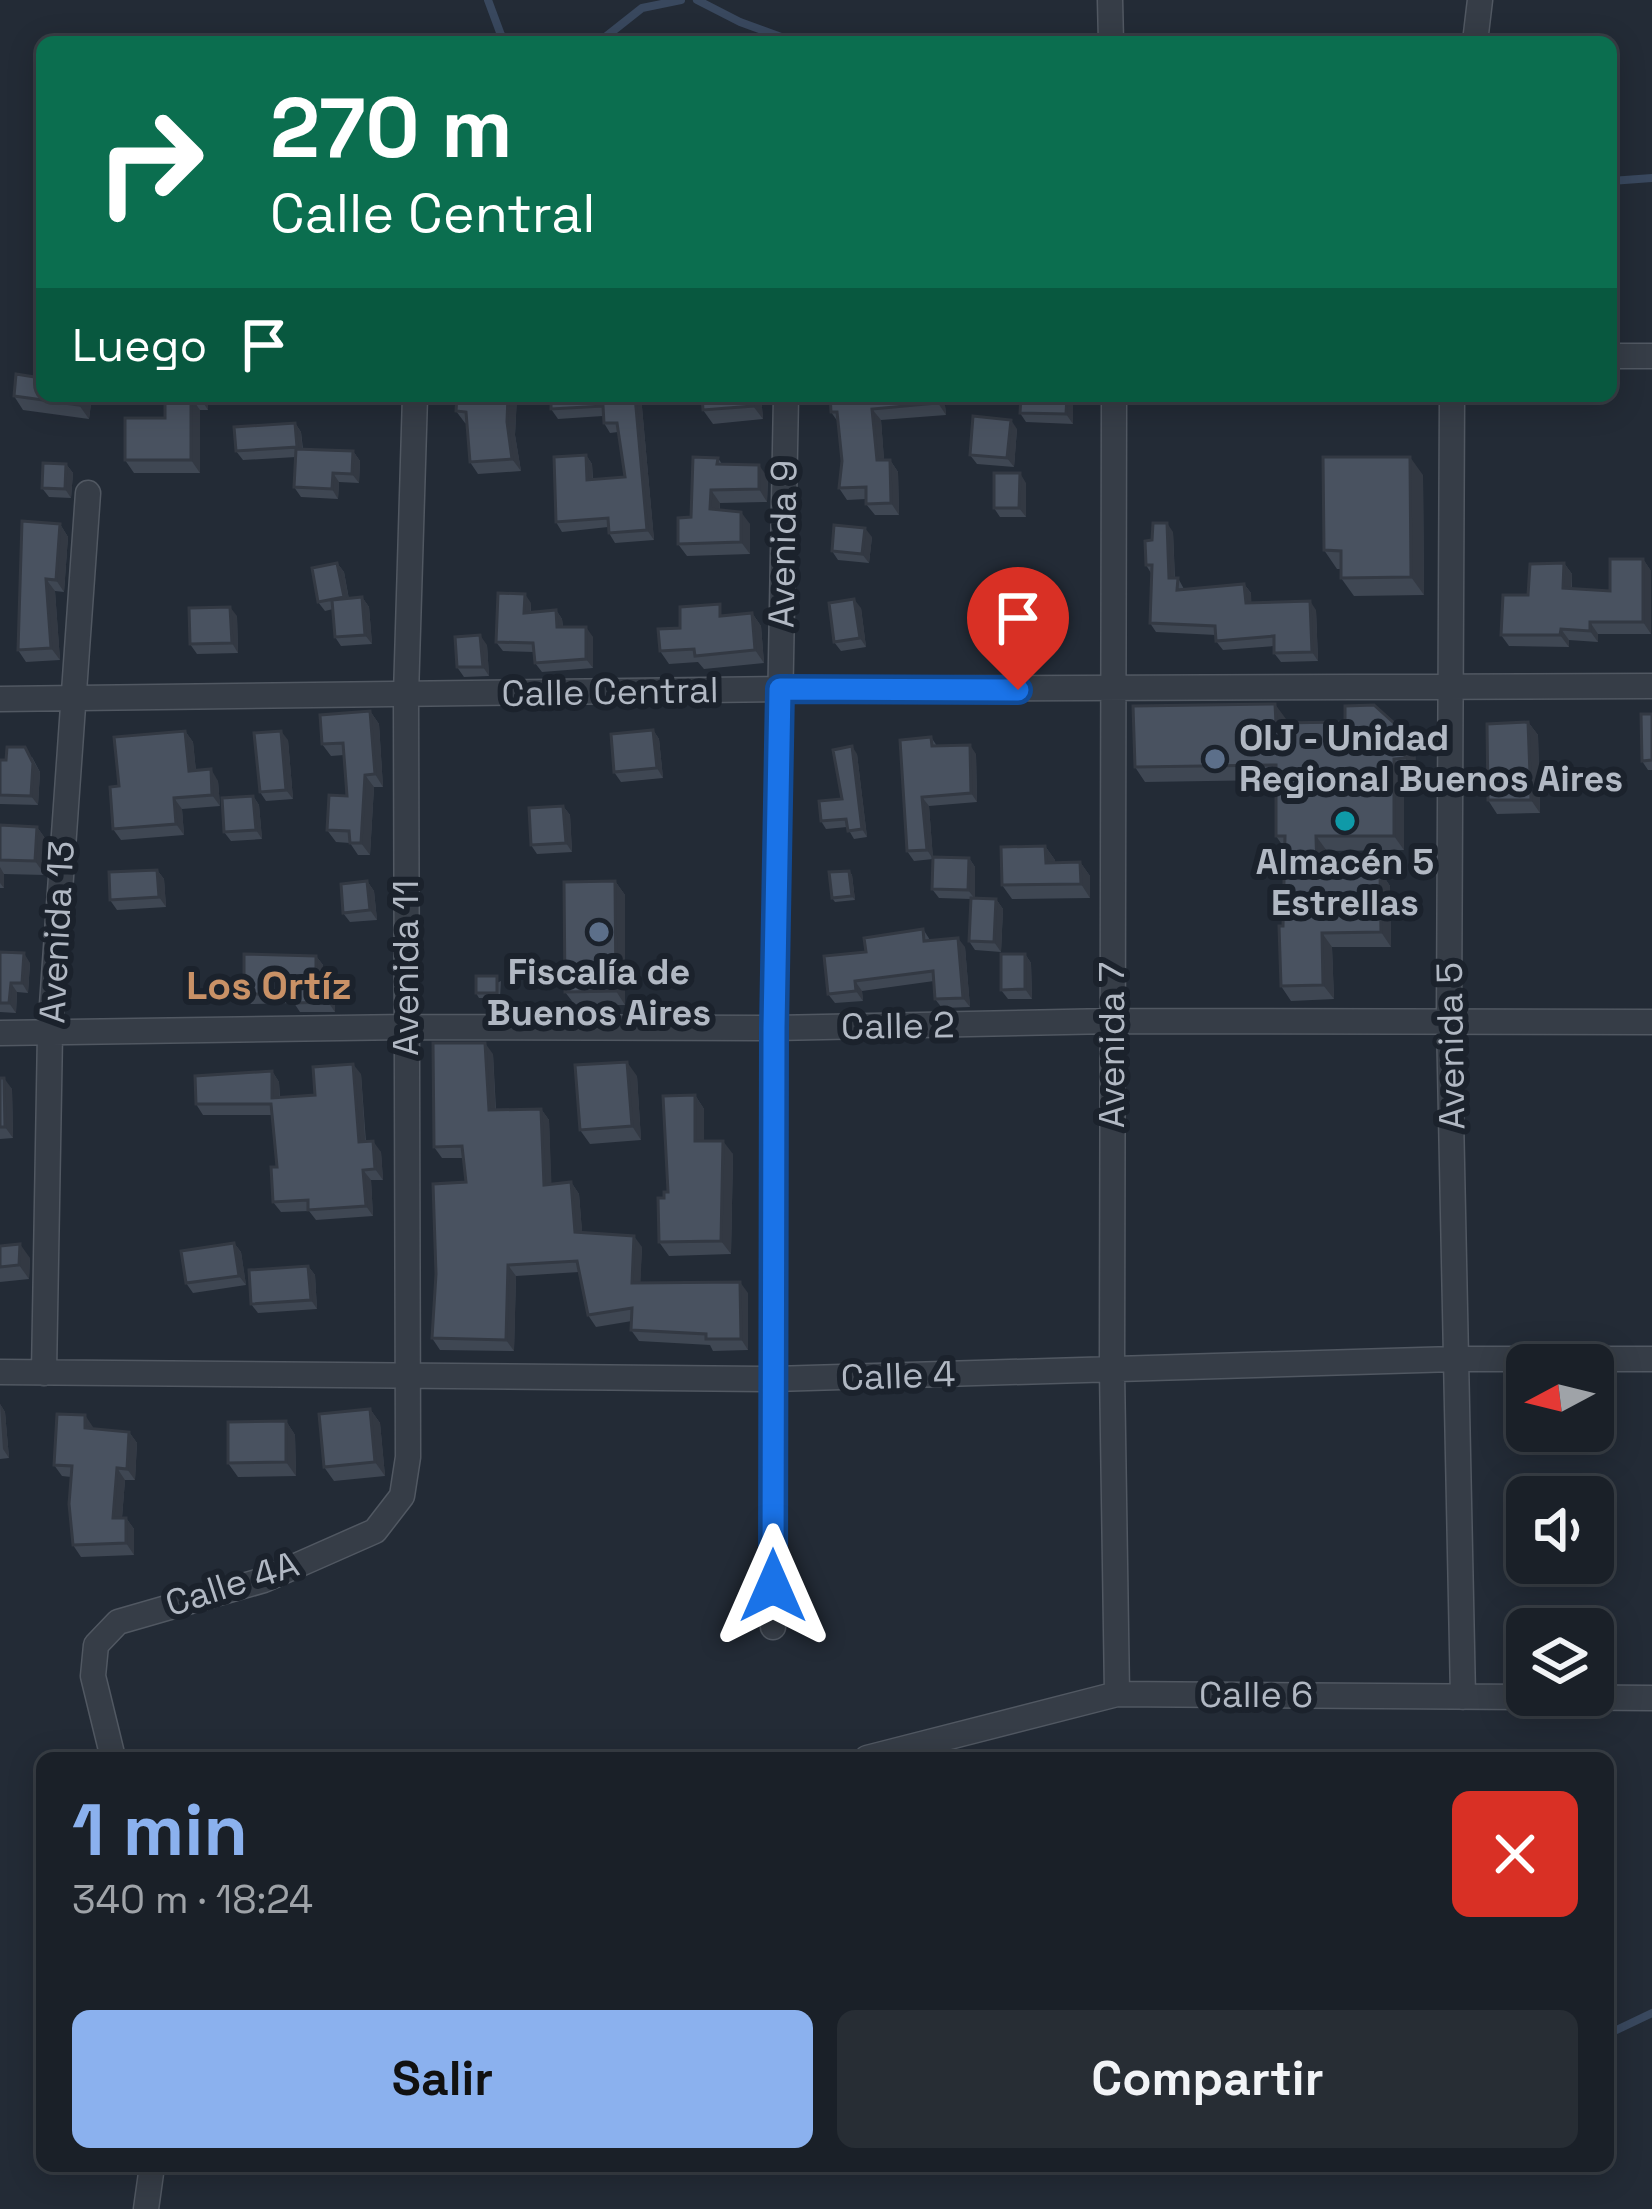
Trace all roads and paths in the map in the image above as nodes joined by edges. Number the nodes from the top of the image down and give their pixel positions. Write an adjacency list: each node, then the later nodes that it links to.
1 (1110, 0): 3 (street)
2 (1473, 4): 4 (street)
3 (1111, 36)
4 (1475, 36)
5 (1617, 356): 6 (street)
6 (1652, 356)
7 (415, 402): 16 (street, Avenida 11)
8 (786, 402): 14 (street, Avenida 9)
9 (1114, 402): 15 (street, Avenida 7)
10 (1452, 402): 13 (street, Avenida 5)
11 (88, 493): 17 (street, Avenida 13)
12 (1652, 686): 13 (street, Calle Central)
13 (1451, 687): 15 (street, Calle Central); 19 (street, Avenida 5)
14 (780, 689): 15 (street, Calle Central); 16 (street, Calle Central); 23 (street, Avenida 9)
15 (1113, 690): 20 (street, Avenida 7)
16 (406, 695): 17 (street, Calle Central); 22 (street, Avenida 11)
17 (71, 698): 18 (street, Calle Central); 25 (street, Avenida 13)
18 (0, 699)
19 (1449, 1019): 20 (street, Calle 2); 21 (street, Calle 2); 26 (street, Avenida 5)
20 (1112, 1022): 23 (street, Calle 2); 28 (street, Avenida 7)
21 (1652, 1022)
22 (406, 1027): 23 (street, Calle 2); 25 (street, Calle 2); 31 (street, Avenida 11)
23 (774, 1028): 32 (street, Avenida 9)
24 (0, 1033): 25 (street, Calle 2)
25 (50, 1034): 30 (street, Avenida 13)
26 (1455, 1359): 27 (street, Calle 4); 28 (street, Calle 4); 36 (street, Avenida 5)
27 (1652, 1359)
28 (1112, 1370): 32 (street, Calle 4); 35 (street, Avenida 7)
29 (0, 1372): 30 (street, Calle 4)
30 (44, 1373): 31 (street, Calle 4)
31 (406, 1375): 32 (street, Calle 4); 33 (street, Avenida 11)
32 (774, 1379): 34 (street, Avenida 9)
33 (375, 1531): 38 (street, Calle 4A)
34 (773, 1628)
35 (1118, 1694): 36 (street, Calle 6); 39 (street, Calle 6)
36 (1463, 1696): 37 (street, Calle 6)
37 (1652, 1698)
38 (111, 1752)
39 (891, 1752)
40 (151, 2172): 41 (street)
41 (146, 2209)

